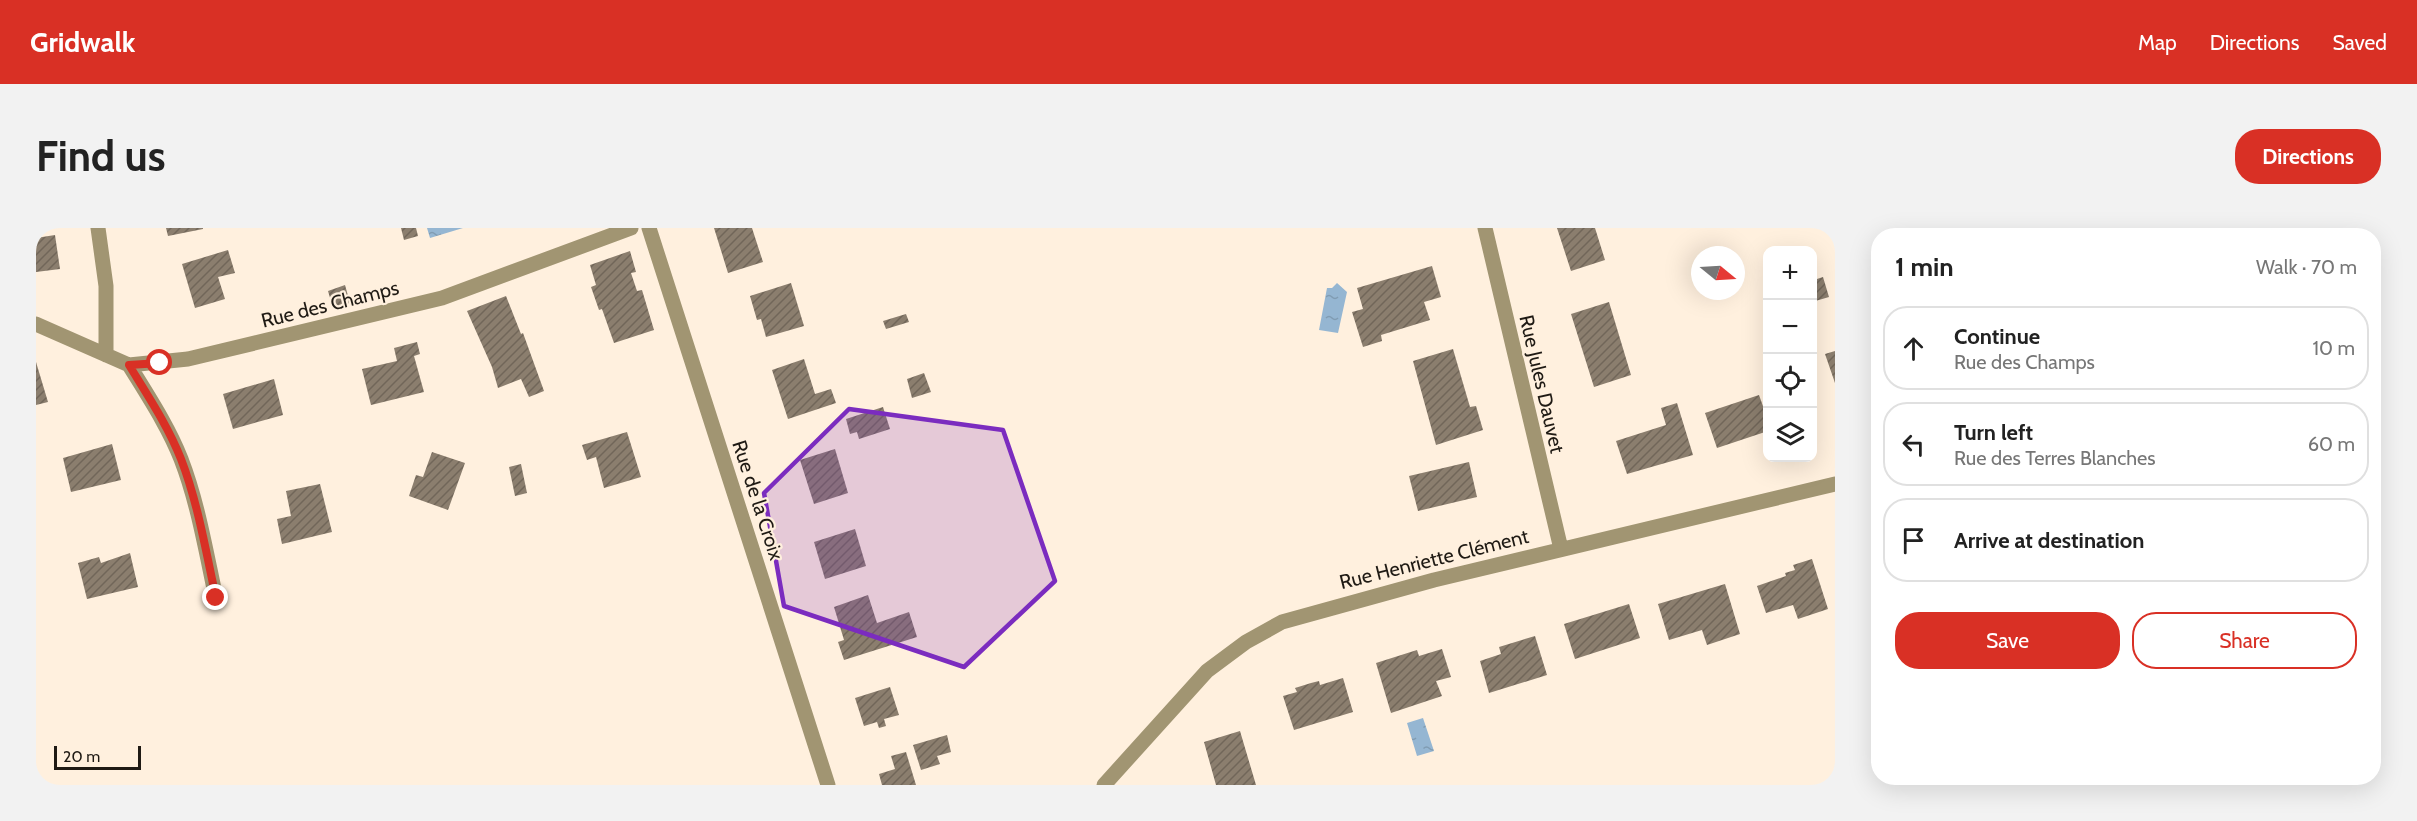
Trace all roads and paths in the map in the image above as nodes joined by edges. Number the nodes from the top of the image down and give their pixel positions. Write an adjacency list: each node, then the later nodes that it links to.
1 (98, 228): 6 (street)
2 (631, 228): 7 (street, Rue des Champs)
3 (650, 228): 11 (street, Rue de la Croix)
4 (1485, 228): 9 (street, Rue Jules Dauvet)
5 (36, 324): 6 (street, Rue des Champs)
6 (106, 355): 7 (street, Rue des Champs)
7 (129, 365): 10 (street)
8 (1835, 483): 9 (street, Rue Henriette Clément)
9 (1561, 549): 12 (street, Rue Henriette Clément)
10 (216, 598)
11 (828, 785)
12 (1104, 785)

